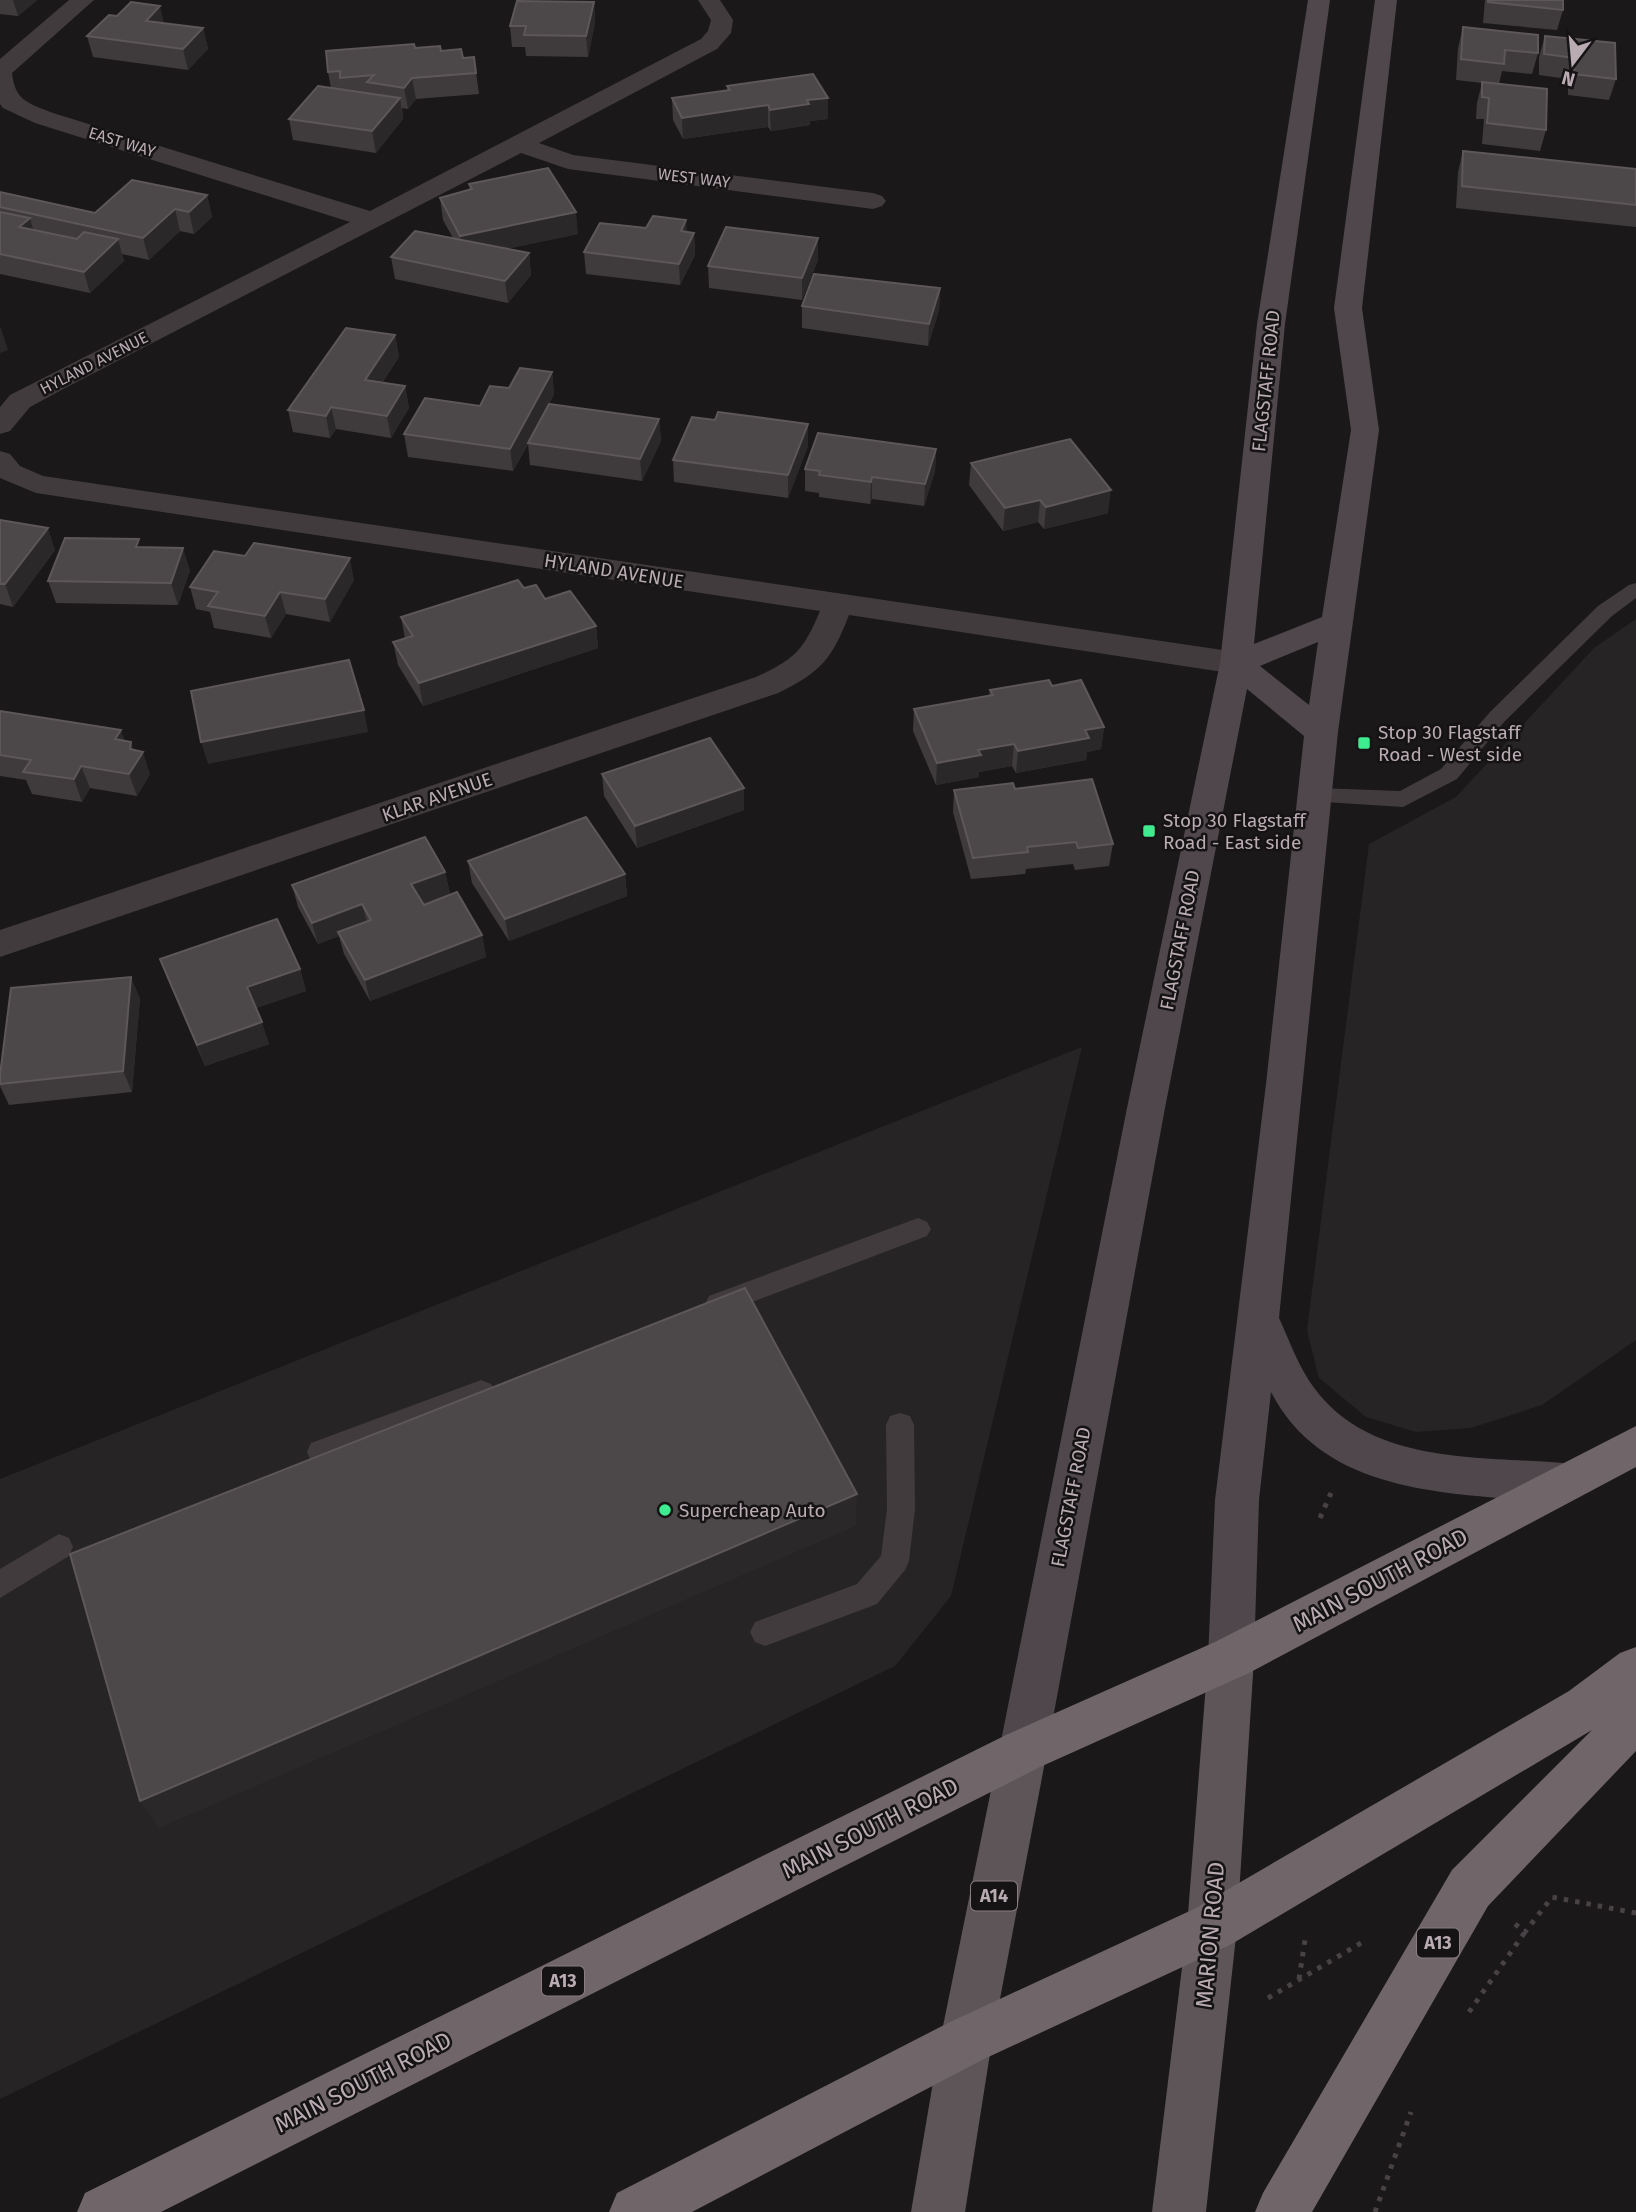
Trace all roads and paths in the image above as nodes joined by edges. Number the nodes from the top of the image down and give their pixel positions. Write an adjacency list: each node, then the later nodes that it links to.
1 (83, 0): 7 (street, EAST WAY)
2 (709, 0): 5 (street, HYLAND AVENUE)
3 (1319, 0): 13 (main road, FLAGSTAFF ROAD)
4 (1386, 0): 12 (main road)
5 (518, 143): 6 (street, WEST WAY); 7 (street, HYLAND AVENUE)
6 (873, 201)
7 (371, 221): 8 (street, HYLAND AVENUE)
8 (0, 425)
9 (0, 460): 11 (street, HYLAND AVENUE)
10 (1636, 589): 15 (lane)
11 (838, 604): 13 (street, HYLAND AVENUE); 16 (street, KLAR AVENUE)
12 (1337, 623): 13 (main road); 14 (main road)
13 (1236, 663): 14 (main road); 33 (main road, FLAGSTAFF ROAD)
14 (1321, 732): 15 (main road)
15 (1317, 796): 19 (main road)
16 (0, 944)
17 (918, 1229): 18 (lane)
18 (697, 1311)
19 (1258, 1318): 25 (main road); 30 (main road)
20 (503, 1384): 23 (lane)
21 (900, 1425): 29 (lane)
22 (1636, 1445): 25 (highway, MAIN SOUTH ROAD / A13)
23 (321, 1452)
24 (1336, 1482): 26 (path)
25 (1563, 1483): 30 (highway, MAIN SOUTH ROAD / A13)
26 (1320, 1518)
27 (59, 1547): 28 (lane)
28 (0, 1585)
29 (765, 1632)
30 (1231, 1658): 33 (highway, MAIN SOUTH ROAD / A13); 36 (main road, MARION ROAD)
31 (1636, 1669): 36 (highway)
32 (1636, 1706): 47 (highway, A13)
33 (1023, 1751): 41 (main road, A14); 43 (highway, MAIN SOUTH ROAD / A13)
34 (1636, 1913): 37 (path)
35 (1507, 1918): 37 (path)
36 (1212, 1927): 41 (highway); 46 (main road, MARION ROAD)
37 (1525, 1932): 40 (path)
38 (1361, 1943): 39 (path)
39 (1268, 1998)
40 (1462, 2022)
41 (966, 2041): 44 (highway); 45 (main road, A14)
42 (1416, 2098): 48 (path)
43 (104, 2212)
44 (636, 2212)
45 (938, 2212)
46 (1179, 2212)
47 (1282, 2212)
48 (1375, 2212)

